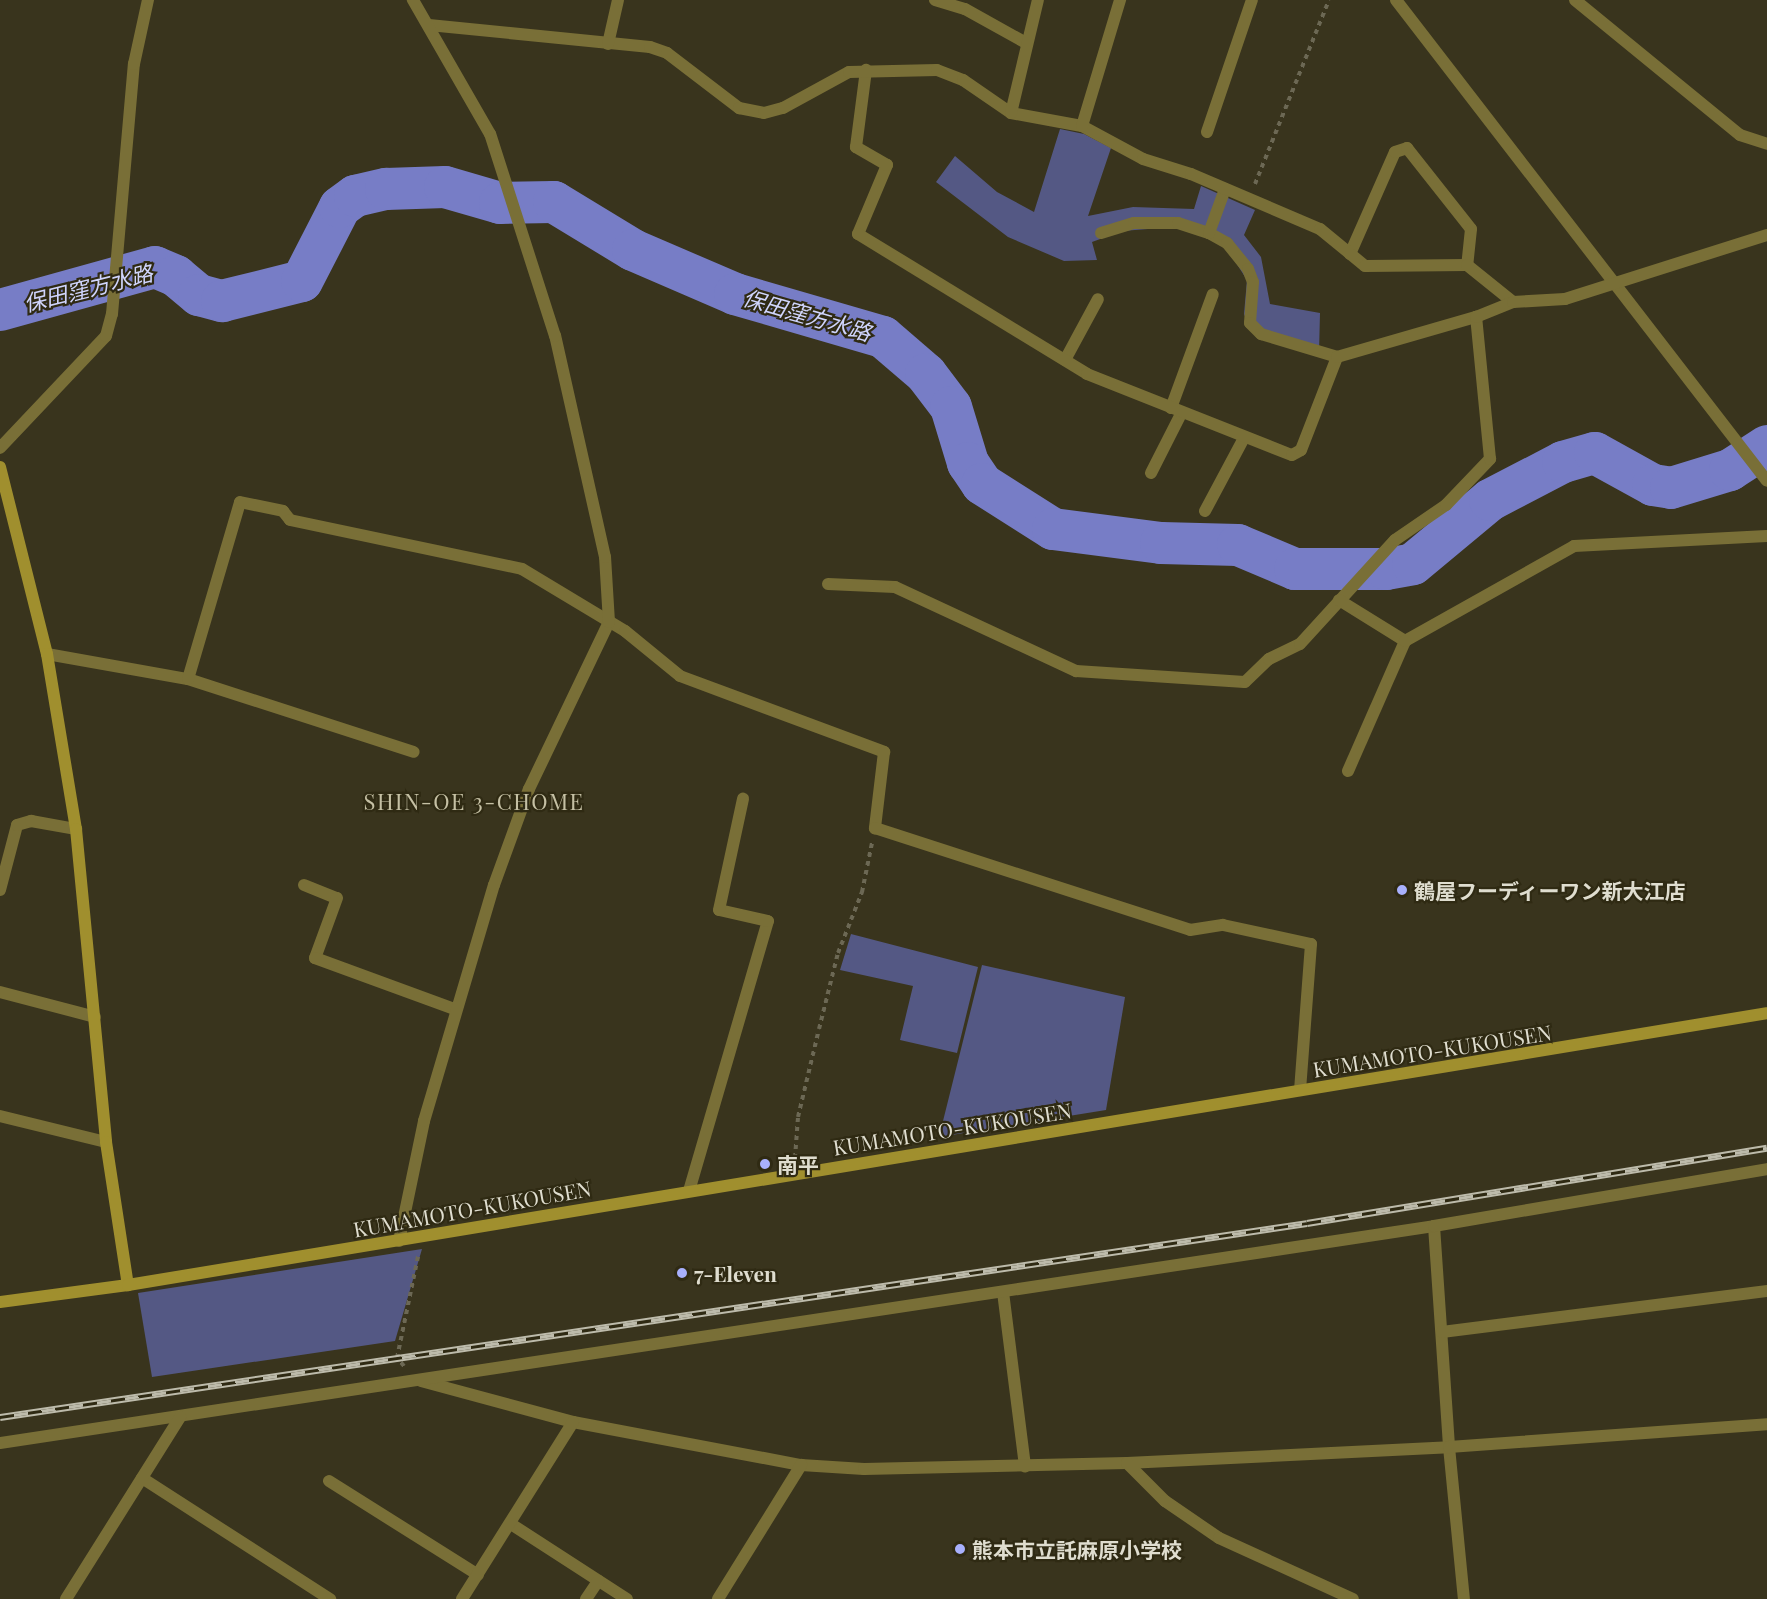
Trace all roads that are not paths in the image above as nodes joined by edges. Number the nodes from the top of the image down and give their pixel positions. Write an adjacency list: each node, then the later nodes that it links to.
1 (148, 0): 34 (street)
2 (413, 0): 11 (street)
3 (618, 0): 13 (street)
4 (935, 0): 10 (street)
5 (1038, 0): 12 (street)
6 (1120, 0): 16 (street)
7 (1252, 0): 17 (street)
8 (1396, 0): 25 (street)
9 (1575, 0): 18 (street)
10 (967, 4): 12 (street)
11 (429, 25): 13 (street); 42 (street)
12 (1026, 43): 15 (street)
13 (608, 44): 14 (street)
14 (866, 70): 15 (street); 31 (street)
15 (1011, 113): 16 (street)
16 (1082, 126): 19 (street)
17 (1207, 132)
18 (1767, 144)
19 (1225, 189): 21 (street); 23 (street)
20 (1101, 233): 21 (street)
21 (1209, 233): 30 (street)
22 (1767, 235): 25 (street)
23 (1350, 254): 24 (street); 24 (street)
24 (1467, 265): 28 (street)
25 (1616, 282): 28 (street); 37 (street)
26 (1213, 294): 32 (street)
27 (1098, 299): 31 (street)
28 (1513, 302): 29 (street)
29 (1476, 317): 30 (street); 41 (street)
30 (1338, 357): 33 (street)
31 (1065, 360): 32 (street)
32 (1177, 410): 33 (street); 36 (street)
33 (1244, 438): 38 (street)
34 (0, 448)
35 (0, 467): 44 (main road)
36 (1151, 473)
37 (1767, 481)
38 (1205, 511)
39 (1767, 536): 43 (street)
40 (828, 584): 41 (street)
41 (1340, 600): 43 (street)
42 (609, 621): 45 (street); 53 (street); 56 (street)
43 (1406, 641): 47 (street)
44 (47, 654): 45 (street); 49 (main road)
45 (188, 679): 46 (street)
46 (414, 752)
47 (1347, 771)
48 (743, 799): 60 (street)
49 (76, 829): 51 (street); 55 (main road)
50 (304, 885): 53 (street)
51 (0, 890)
52 (0, 992): 55 (street)
53 (454, 1009): 62 (street)
54 (1767, 1013): 56 (main road, KUMAMOTO-KUKOUSEN)
55 (95, 1017): 58 (main road)
56 (1300, 1090): 60 (main road, KUMAMOTO-KUKOUSEN)
57 (0, 1116): 58 (street)
58 (106, 1142): 63 (main road)
59 (1767, 1169): 61 (street)
60 (689, 1191): 62 (main road, KUMAMOTO-KUKOUSEN)
61 (1434, 1226): 65 (street); 67 (street)
62 (399, 1241): 63 (main road, KUMAMOTO-KUKOUSEN)
63 (129, 1285): 66 (main road, KUMAMOTO-KUKOUSEN)
64 (1767, 1291): 67 (street)
65 (1003, 1292): 68 (street); 76 (street)
66 (0, 1302)
67 (1442, 1332): 73 (street)
68 (416, 1380): 69 (street); 70 (street)
69 (180, 1417): 72 (street); 77 (street)
70 (573, 1422): 75 (street); 79 (street)
71 (1767, 1424): 73 (street)
72 (0, 1443)
73 (1449, 1447): 74 (street); 89 (street)
74 (1127, 1463): 76 (street); 88 (street)
75 (801, 1465): 76 (street); 87 (street)
76 (1025, 1467)
77 (142, 1478): 82 (street); 83 (street)
78 (329, 1481): 80 (street)
79 (511, 1524): 80 (street); 81 (street)
80 (478, 1575): 84 (street)
81 (598, 1581): 85 (street); 86 (street)
82 (66, 1599)
83 (330, 1599)
84 (462, 1599)
85 (586, 1599)
86 (627, 1599)
87 (718, 1599)
88 (1353, 1599)
89 (1464, 1599)

